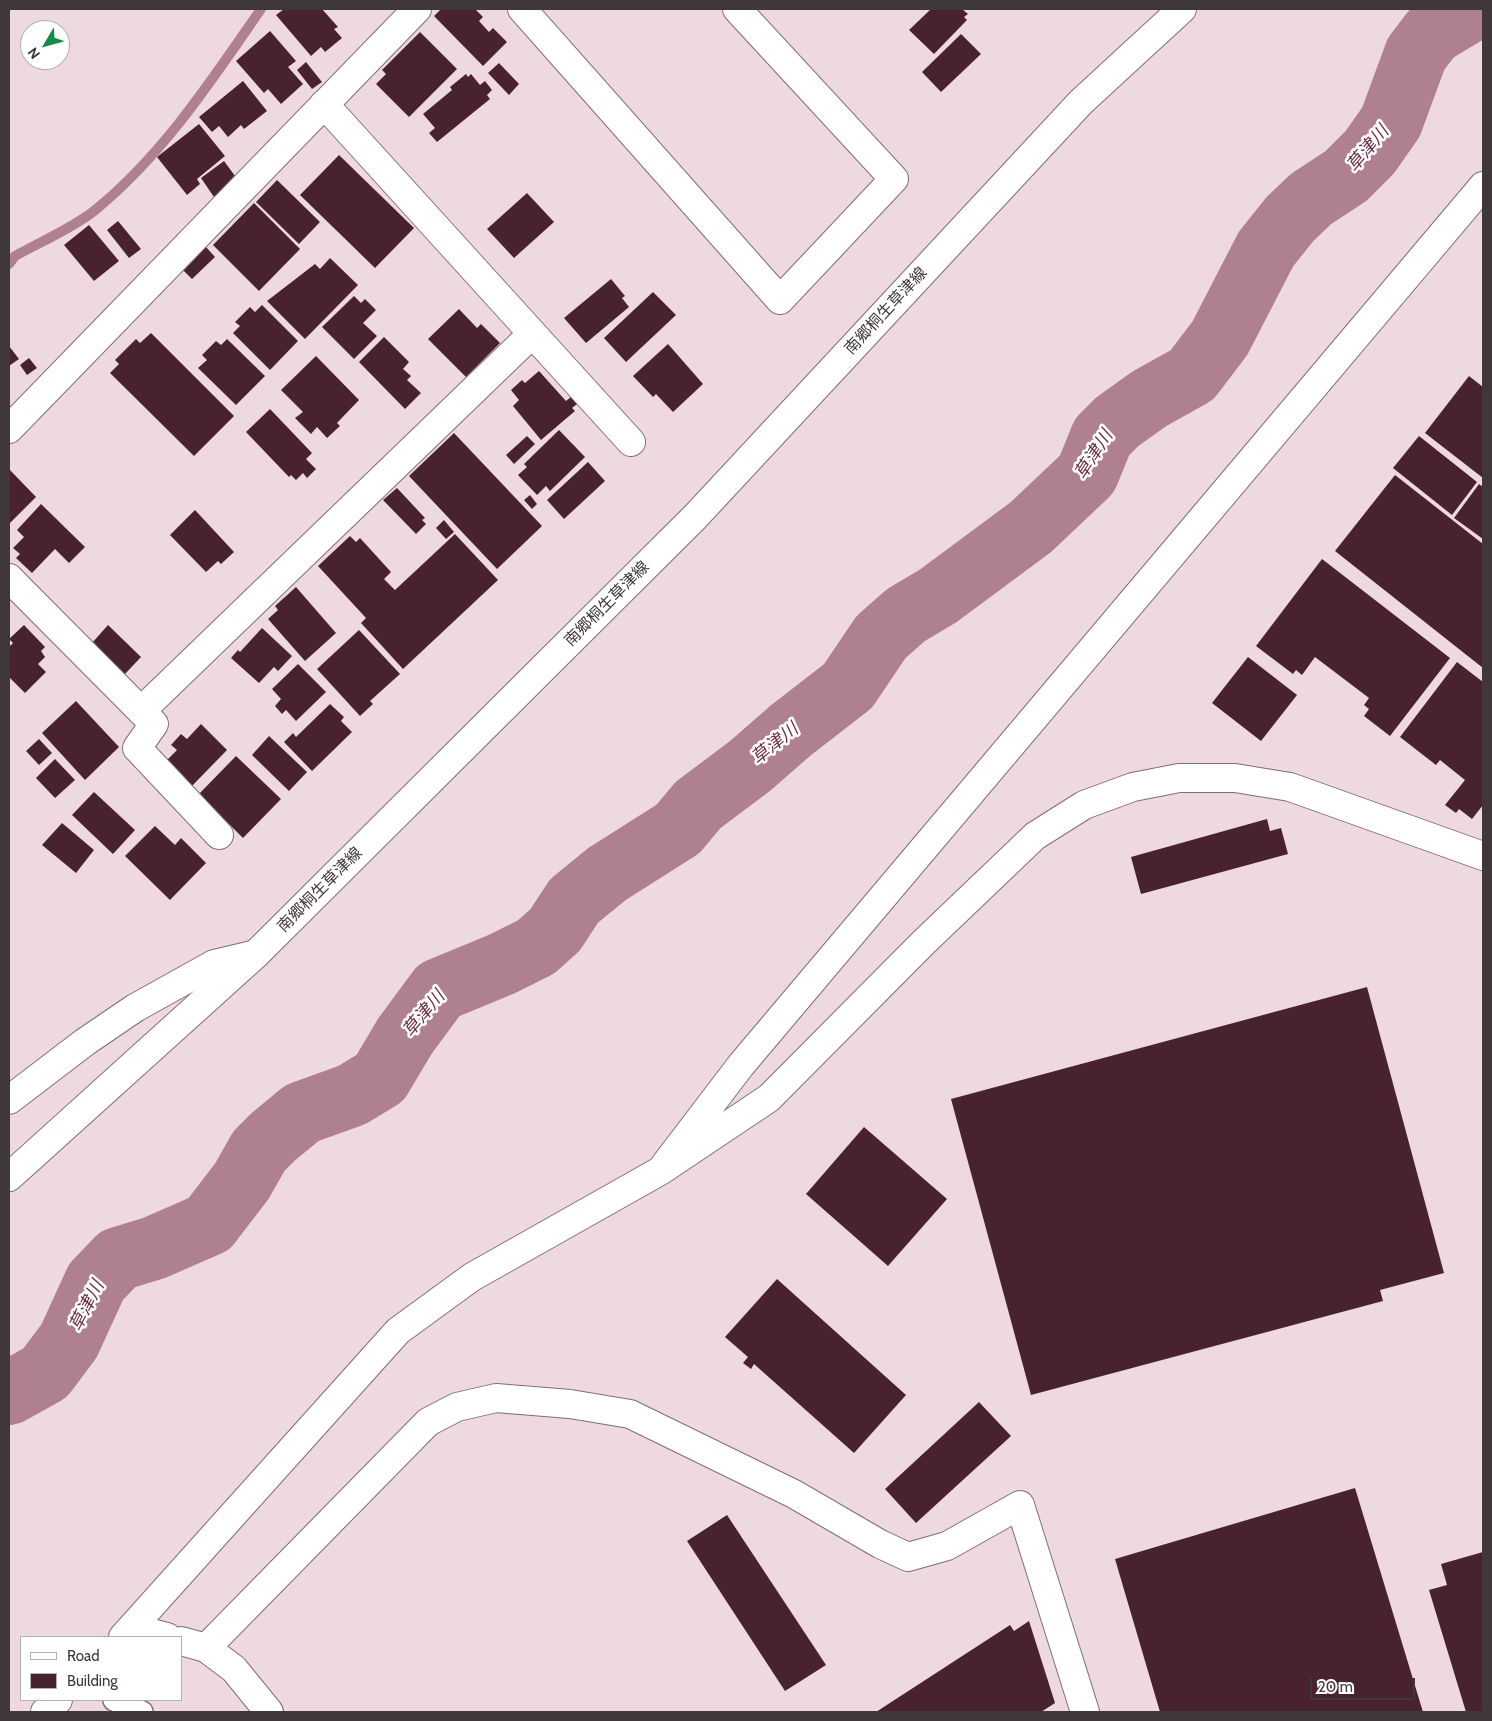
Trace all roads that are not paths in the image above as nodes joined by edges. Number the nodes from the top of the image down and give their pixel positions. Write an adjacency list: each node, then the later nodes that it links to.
1 (417, 9): 5 (street)
2 (522, 9): 3 (street)
3 (737, 9)
4 (1182, 9): 14 (street, 南郷桐生草津線)
5 (324, 104): 7 (street); 8 (street)
6 (1483, 186): 16 (street)
7 (532, 334): 9 (street); 11 (street)
8 (9, 429)
9 (631, 442)
10 (9, 578): 11 (street)
11 (141, 711): 12 (street)
12 (219, 835)
13 (1483, 856): 16 (street)
14 (256, 954): 15 (street); 17 (street, 南郷桐生草津線)
15 (9, 1100)
16 (660, 1172): 18 (street)
17 (9, 1177)
18 (128, 1633): 19 (street)
19 (157, 1636)
20 (194, 1644): 25 (street); 26 (street)
21 (57, 1701): 23 (street)
22 (116, 1701): 24 (lane)
23 (45, 1712)
24 (142, 1712)
25 (268, 1712)
26 (1085, 1712)

